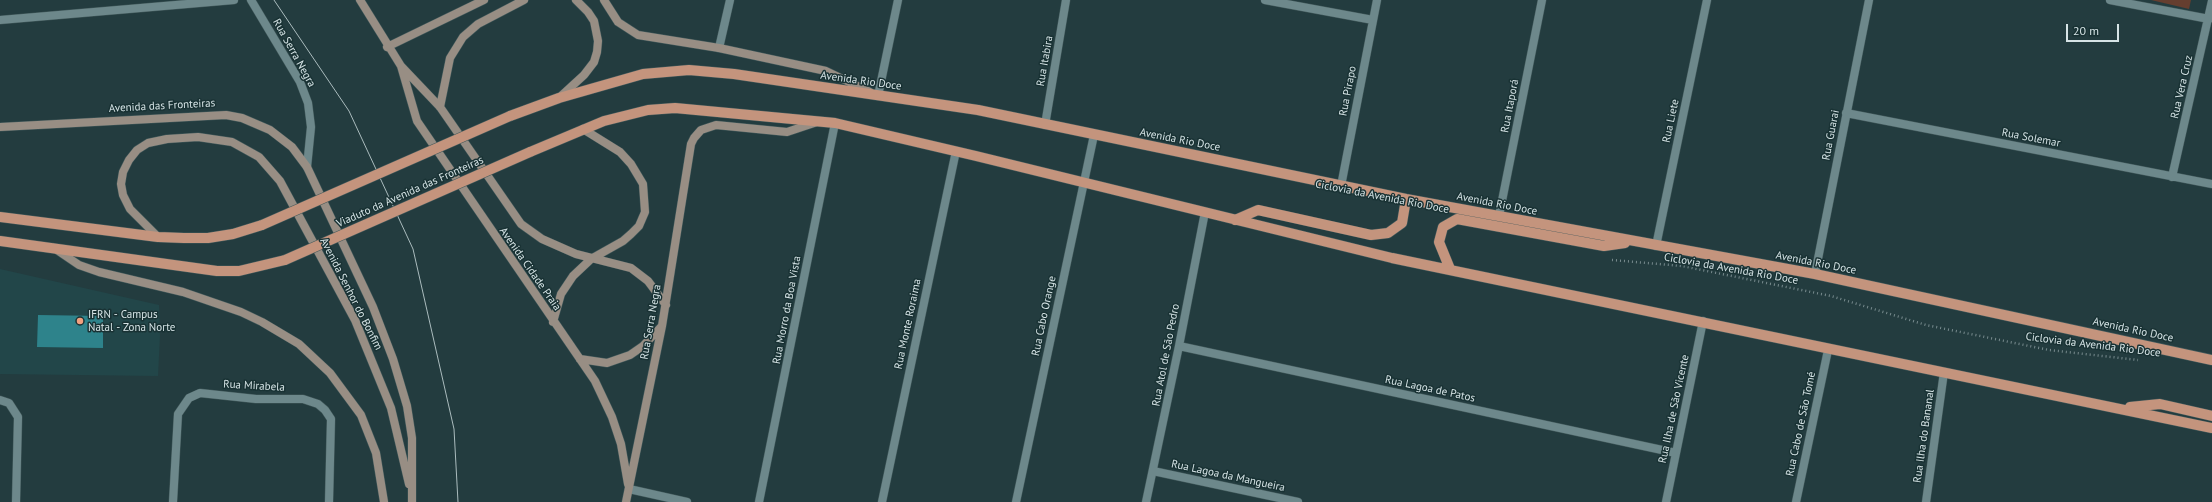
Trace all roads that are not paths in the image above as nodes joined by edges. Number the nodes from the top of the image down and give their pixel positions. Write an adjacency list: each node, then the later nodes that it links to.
1 (234, 0): 19 (street)
2 (251, 0): 35 (street, Rua Serra Negra)
3 (360, 0): 21 (main road, Avenida Cidade Praia)
4 (484, 0): 21 (main road)
5 (524, 0): 26 (main road)
6 (576, 0): 25 (main road)
7 (604, 0): 22 (main road)
8 (730, 0): 22 (street)
9 (898, 0): 24 (street)
10 (1066, 0): 30 (street, Rua Itabira)
11 (1265, 0): 20 (street)
12 (1377, 0): 20 (street, Rua Pirapo)
13 (1542, 0): 42 (street, Rua Itaporá)
14 (1707, 0): 48 (street, Rua Liete)
15 (1869, 0): 27 (street, Rua Guarai)
16 (2110, 0): 18 (street)
17 (2212, 1): 18 (street, Rua Vera Cruz)
18 (2209, 19): 36 (street, Rua Vera Cruz)
19 (0, 20)
20 (1373, 20): 39 (street, Rua Pirapo)
21 (387, 47): 23 (main road, Avenida Cidade Praia)
22 (719, 48): 24 (main road)
23 (401, 66): 26 (main road, Avenida Cidade Praia); 55 (main road, Avenida Cidade Praia)
24 (878, 96): 25 (main road, Avenida Rio Doce); 30 (main road, Avenida Rio Doce)
25 (559, 98): 45 (main road, bridge)
26 (440, 107): 50 (main road, Avenida Cidade Praia)
27 (1846, 113): 36 (street, Rua Solemar); 52 (street, Rua Guarai)
28 (817, 122): 29 (main road); 32 (main road, Viaduto da Avenida das Fronteiras); 53 (main road, Rua Serra Negra)
29 (835, 123): 34 (main road); 76 (street, Rua Morro da Boa Vista)
30 (1046, 125): 33 (main road, Avenida Rio Doce)
31 (0, 128): 35 (main road, Avenida das Fronteiras)
32 (583, 129): 49 (main road, Viaduto da Avenida das Fronteiras, bridge); 50 (main road)
33 (1094, 135): 37 (street, Rua Cabo Orange); 39 (main road, Avenida Rio Doce)
34 (956, 151): 37 (main road); 77 (street, Rua Monte Roraima)
35 (308, 167): 69 (main road, Avenida Senhor do Bonfim)
36 (2172, 177): 38 (street, Rua Solemar)
37 (1084, 184): 41 (main road); 78 (street, Rua Cabo Orange)
38 (2212, 184)
39 (1341, 186): 40 (main road, Avenida Rio Doce)
40 (1406, 199): 42 (main road, Avenida Rio Doce); 44 (main road)
41 (1205, 212): 44 (main road); 57 (street, Rua Atol de São Pedro)
42 (1499, 216): 47 (main road, Avenida Rio Doce)
43 (0, 217): 45 (main road)
44 (1235, 220): 51 (main road)
45 (158, 237): 69 (main road, Avenida Senhor do Bonfim)
46 (0, 241): 49 (main road)
47 (1635, 242): 48 (main road, Avenida Rio Doce); 51 (main road)
48 (1656, 246): 52 (main road, Avenida Rio Doce)
49 (53, 248): 73 (main road)
50 (591, 259): 53 (main road); 55 (main road)
51 (1450, 270): 54 (main road)
52 (1815, 274): 60 (main road, Avenida Rio Doce)
53 (666, 305): 56 (main road, Rua Serra Negra)
54 (1703, 321): 58 (main road); 66 (street, Rua Ilha de São Vicente)
55 (553, 322): 59 (main road, Avenida Cidade Praia)
56 (662, 326): 59 (main road); 68 (main road, Rua Serra Negra)
57 (1179, 346): 66 (street, Rua Lagoa de Patos); 67 (street, Rua Atol de São Pedro)
58 (1828, 350): 61 (main road); 82 (street, Rua Cabo de São Tomé)
59 (580, 359): 68 (main road, Avenida Cidade Praia)
60 (2212, 360)
61 (1944, 372): 63 (main road); 83 (street, Rua Ilha do Bananal)
62 (0, 400): 70 (street)
63 (2118, 408): 64 (main road); 65 (main road)
64 (2212, 416)
65 (2212, 428)
66 (1676, 453): 81 (street, Rua Ilha de São Vicente)
67 (1153, 471): 79 (street, Rua Atol de São Pedro); 80 (street, Rua Lagoa da Mangueira)
68 (629, 489): 74 (main road, Rua Serra Negra); 75 (street)
69 (411, 498)
70 (16, 502)
71 (173, 502): 72 (street, Rua Mirabela)
72 (329, 502)
73 (384, 502)
74 (626, 502)
75 (687, 502)
76 (760, 502)
77 (882, 502)
78 (1016, 502)
79 (1146, 502)
80 (1298, 502)
81 (1666, 502)
82 (1796, 502)
83 (1926, 502)

